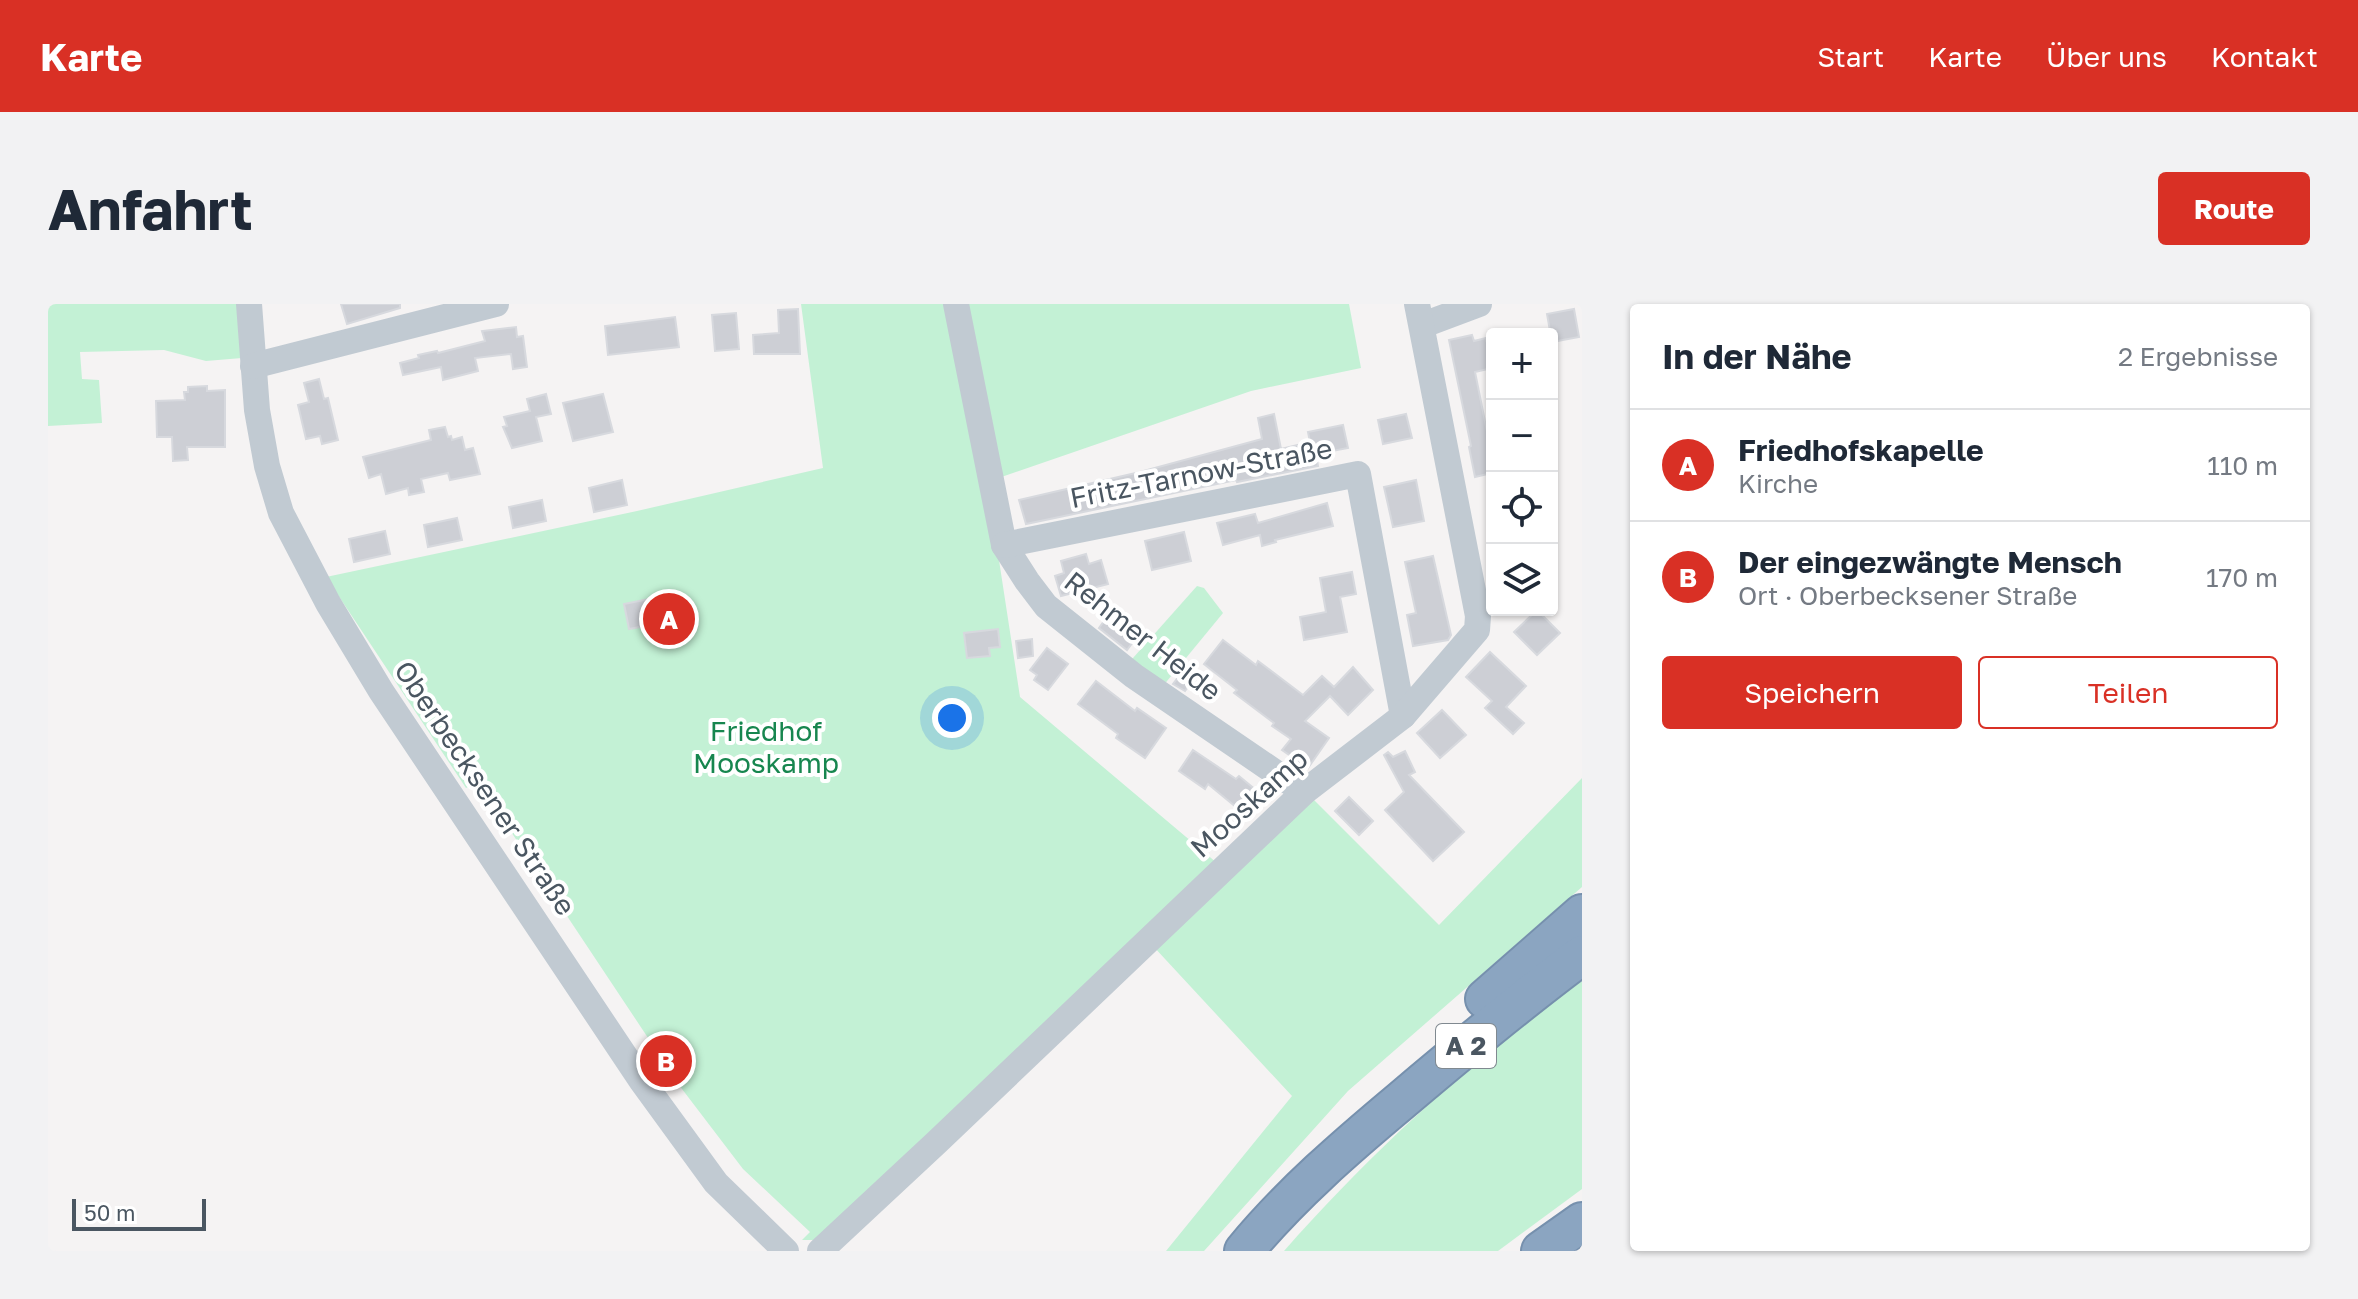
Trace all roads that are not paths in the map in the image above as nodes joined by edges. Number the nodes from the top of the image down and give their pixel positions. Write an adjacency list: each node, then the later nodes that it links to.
1 (249, 304): 6 (street, Oberbecksener Straße)
2 (496, 304): 6 (street)
3 (956, 304): 7 (street, Rehmer Heide)
4 (1479, 304): 5 (street)
5 (1420, 315): 8 (street, Mooskamp)
6 (253, 366): 14 (street, Oberbecksener Straße)
7 (1004, 545): 8 (street, Fritz-Tarnow-Straße); 9 (street, Rehmer Heide)
8 (1403, 716): 9 (street, Mooskamp)
9 (1304, 792): 15 (street, Mooskamp)
10 (1582, 914): 12 (highway)
11 (1582, 955): 12 (highway, A 2)
12 (1353, 1141): 16 (highway, A 2)
13 (1582, 1222): 17 (highway)
14 (786, 1251)
15 (820, 1251)
16 (1244, 1251)
17 (1541, 1251)

